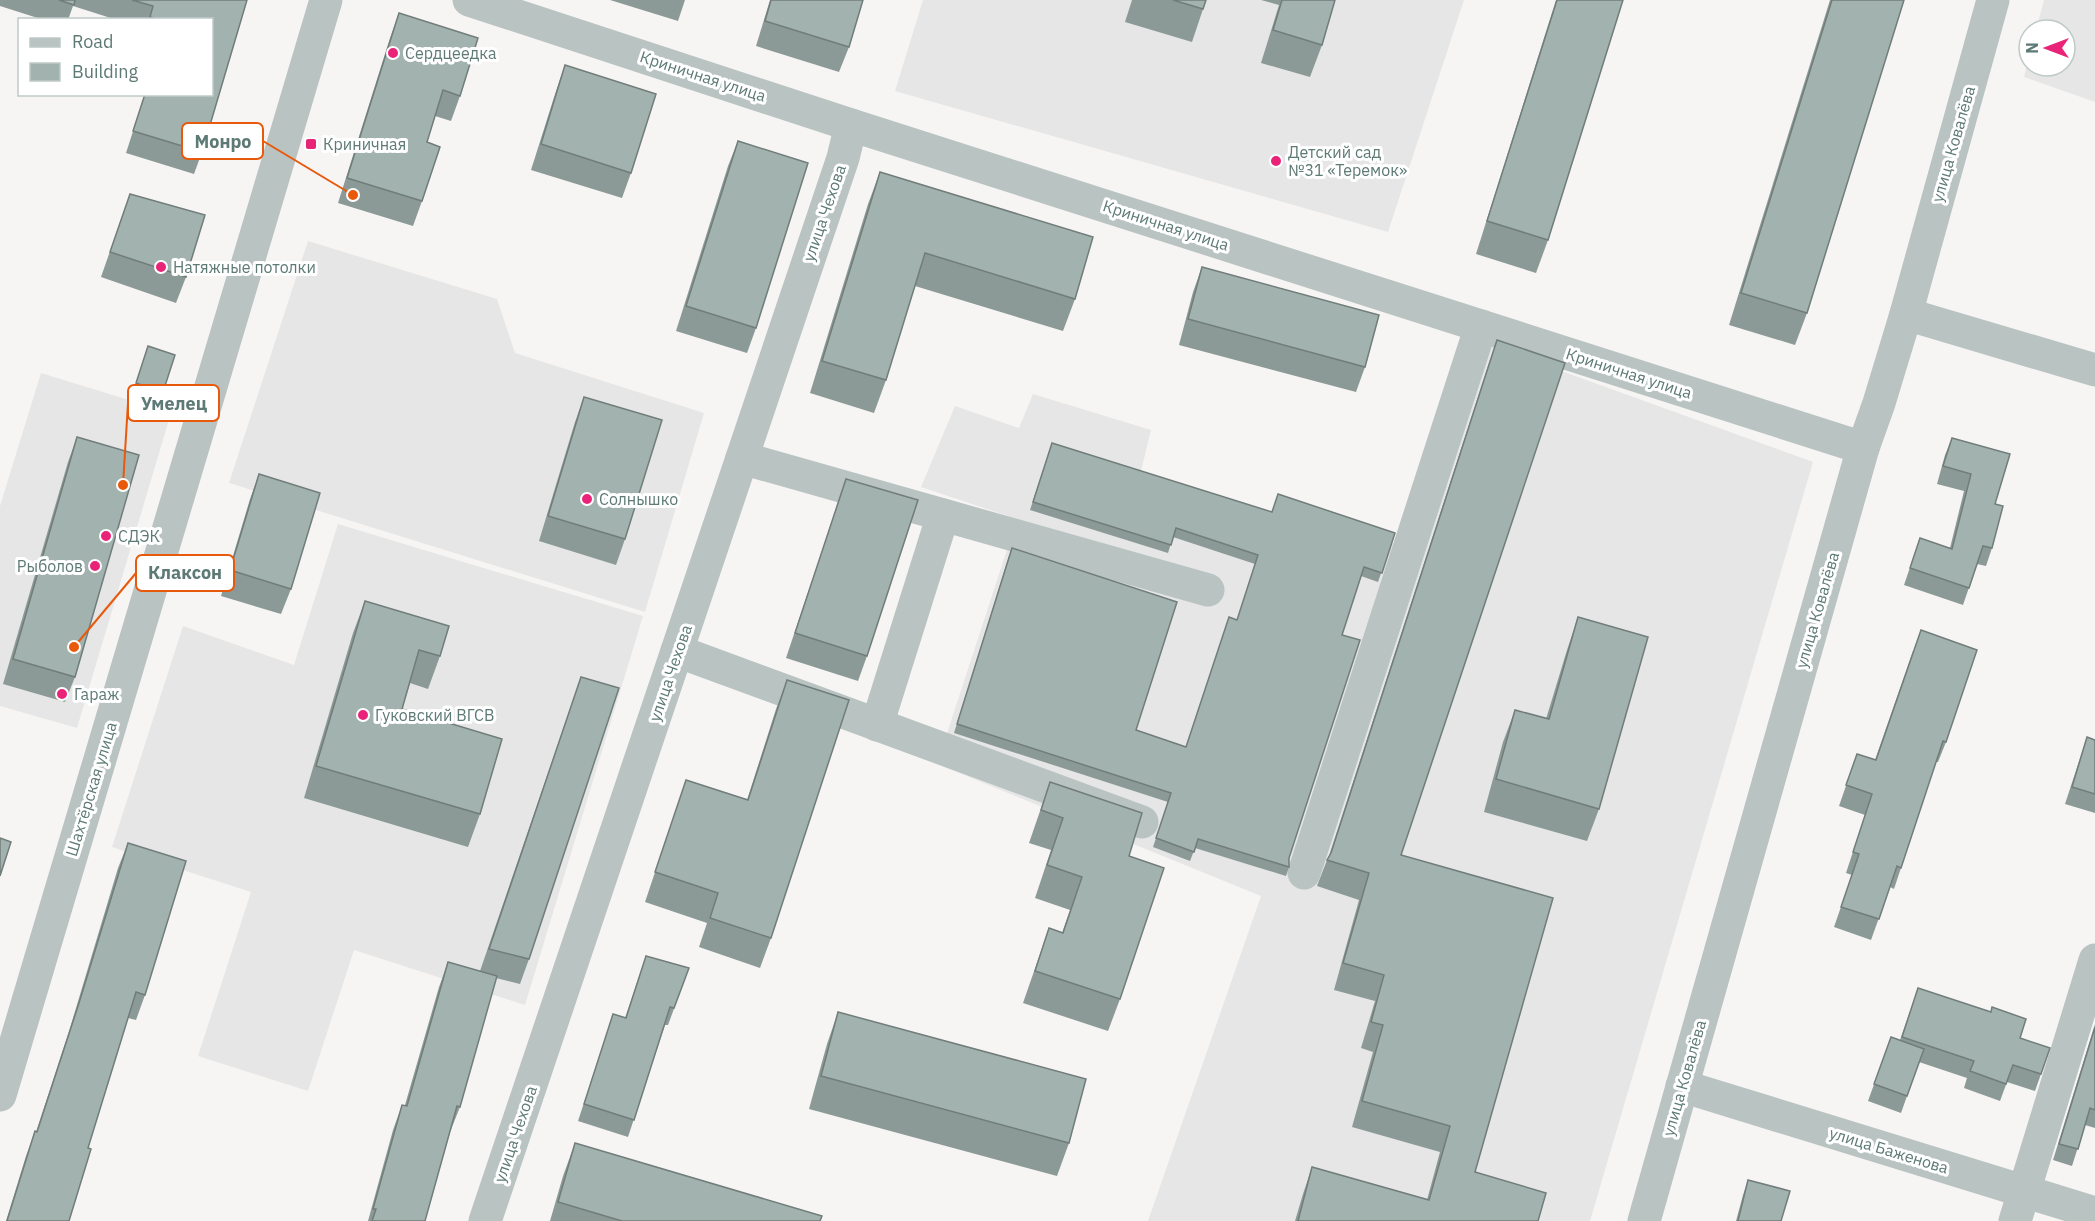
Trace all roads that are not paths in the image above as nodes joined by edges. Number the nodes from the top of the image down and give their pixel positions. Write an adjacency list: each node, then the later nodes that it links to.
1 (326, 0): 18 (street, Шахтёрская улица)
2 (469, 0): 4 (street, Криничная улица)
3 (1993, 0): 5 (street, улица Ковалёва)
4 (851, 125): 6 (street, Криничная улица); 9 (street, улица Чехова)
5 (1906, 314): 7 (street); 8 (street, улица Ковалёва)
6 (1481, 326): 8 (street, Криничная улица); 15 (street)
7 (2095, 370)
8 (1863, 448): 17 (street, улица Ковалёва)
9 (742, 458): 10 (street); 12 (street, улица Чехова)
10 (943, 515): 11 (street); 13 (street)
11 (1208, 590)
12 (677, 651): 13 (street); 21 (street, улица Чехова)
13 (877, 725): 14 (street)
14 (1142, 822)
15 (1304, 873)
16 (2095, 960): 19 (street)
17 (1682, 1086): 19 (street, улица Баженова); 22 (street, улица Ковалёва)
18 (0, 1095)
19 (2020, 1206): 20 (street, улица Баженова)
20 (2095, 1213)
21 (485, 1221)
22 (1644, 1221)

